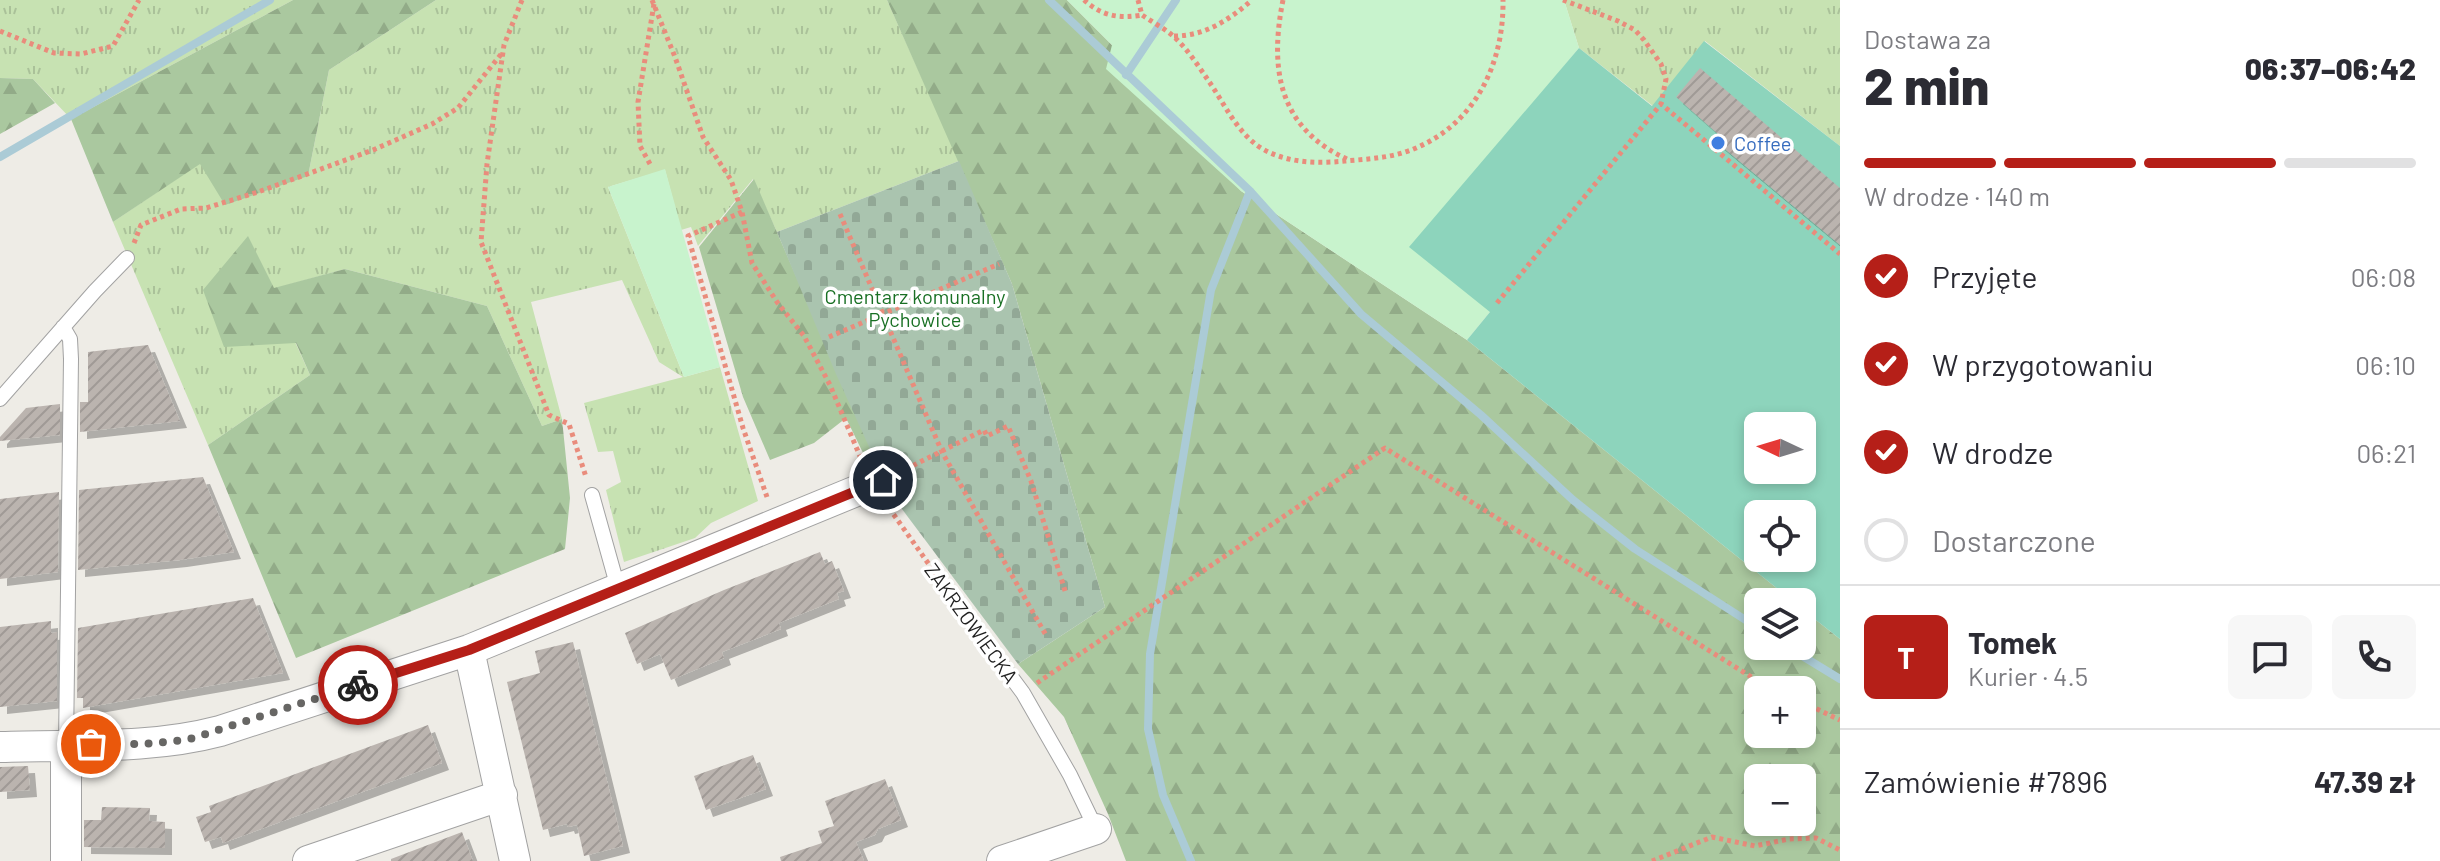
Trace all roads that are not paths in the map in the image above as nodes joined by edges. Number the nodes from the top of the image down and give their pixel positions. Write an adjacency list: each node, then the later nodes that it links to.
1 (127, 258): 2 (lane)
2 (63, 327): 3 (lane); 9 (lane)
3 (0, 399)
4 (878, 483): 6 (street)
5 (592, 495): 6 (lane)
6 (618, 588): 8 (street)
7 (960, 608): 12 (lane, ZAKRZOWIECKA)
8 (469, 650): 9 (street); 11 (street)
9 (66, 745): 10 (street); 13 (street)
10 (0, 747)
11 (502, 795): 14 (street); 15 (street)
12 (1096, 829): 16 (street)
13 (66, 861)
14 (308, 861)
15 (515, 861)
16 (1002, 861)

